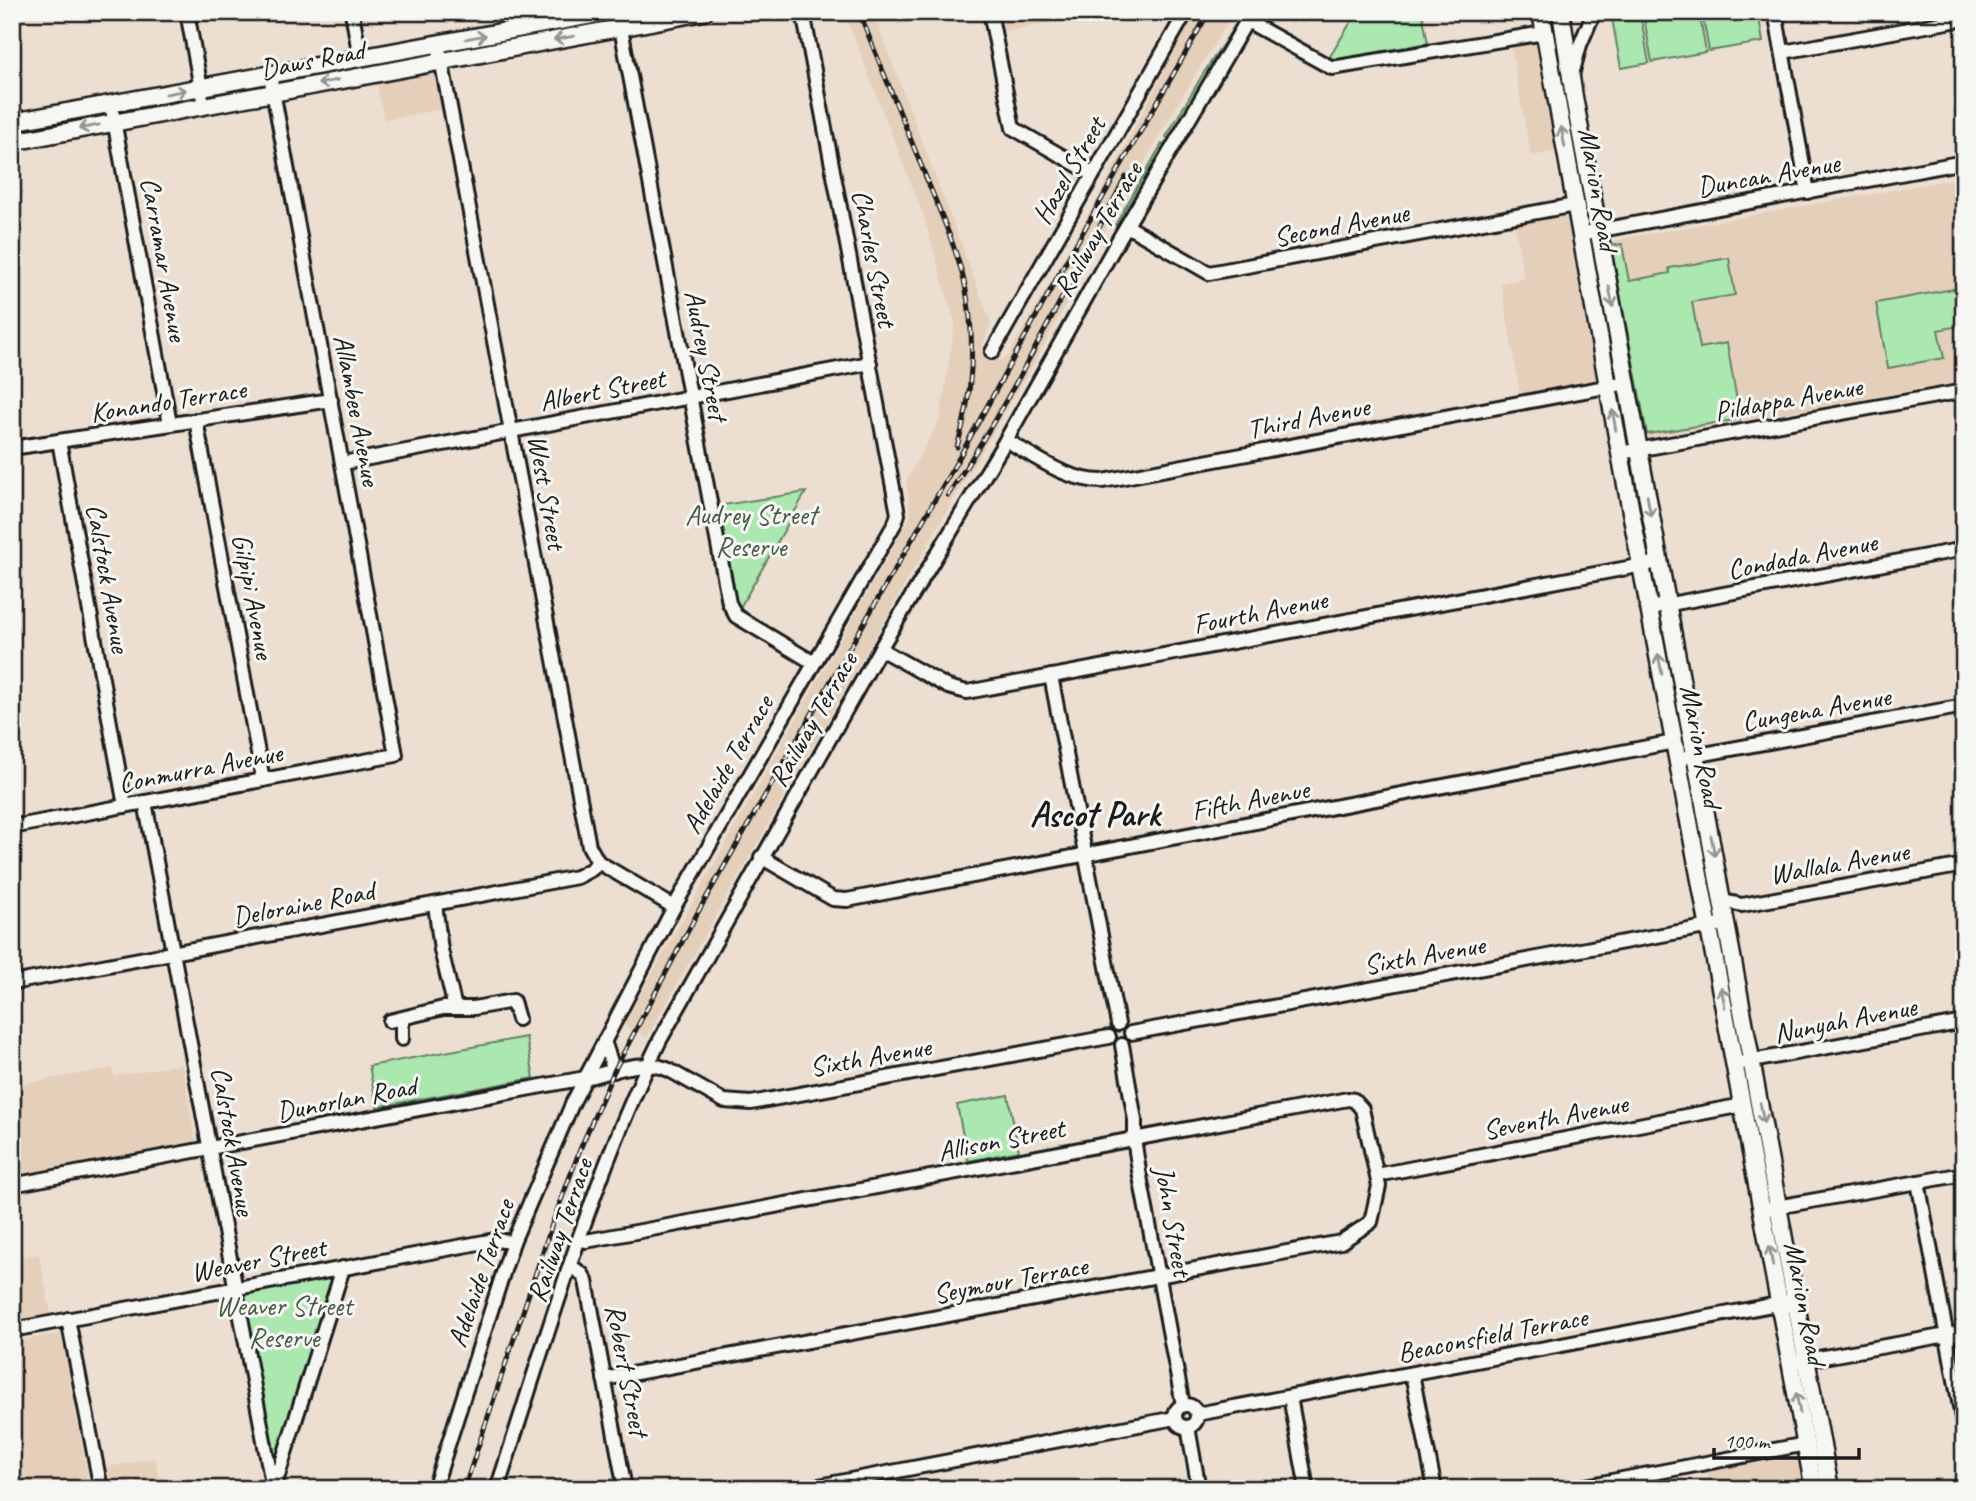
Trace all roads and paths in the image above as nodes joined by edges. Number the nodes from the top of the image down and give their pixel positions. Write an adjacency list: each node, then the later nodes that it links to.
1 (187, 12): 23 (street)
2 (352, 12): 19 (street)
3 (609, 12): 17 (main road, Daws Road, one-way to 3)
4 (704, 12): 12 (main road, Daws Road)
5 (803, 12): 38 (street, Charles Street)
6 (990, 12): 31 (street)
7 (1186, 12): 31 (street, Hazel Street)
8 (1541, 12): 16 (main road, Marion Road)
9 (1561, 12): 22 (main road, Marion Road)
10 (1594, 12): 22 (street)
11 (1775, 12): 18 (street)
12 (655, 17): 15 (main road, Daws Road)
13 (1249, 17): 16 (street); 34 (street, Railway Terrace)
14 (1964, 19): 18 (street)
15 (620, 20): 20 (main road, Daws Road, one-way to 20); 42 (street, Audrey Street)
16 (1544, 33): 33 (main road, Marion Road, one-way to 16)
17 (438, 43): 19 (main road, Daws Road); 20 (street, West Street)
18 (1783, 52): 32 (street)
19 (360, 58): 21 (main road, Daws Road)
20 (442, 61): 24 (main road, Daws Road, one-way to 24); 46 (street, West Street)
21 (270, 75): 23 (main road, Daws Road); 24 (street, Allambee Avenue)
22 (1571, 80): 35 (main road, Marion Road)
23 (201, 87): 25 (main road, Daws Road, one-way to 23); 26 (street)
24 (274, 93): 26 (main road, Daws Road); 43 (street, Allambee Avenue)
25 (111, 104): 27 (main road, Daws Road); 28 (street, Carramar Avenue)
26 (204, 106): 28 (main road, Daws Road)
27 (12, 122)
28 (115, 122): 29 (main road, Daws Road, one-way to 29); 45 (street, Carramar Avenue)
29 (12, 142)
30 (1964, 162): 32 (street, Duncan Avenue)
31 (1093, 174): 37 (street, Hazel Street)
32 (1808, 191): 35 (street, Duncan Avenue)
33 (1574, 205): 34 (street, Second Avenue); 36 (main road, Marion Road)
34 (1127, 226): 47 (street, Railway Terrace)
35 (1598, 230): 36 (street, Duncan Avenue); 39 (main road, Marion Road, one-way to 39)
36 (1580, 234): 40 (main road, Marion Road)
37 (992, 352)
38 (870, 363): 42 (street, Albert Street); 53 (street, Charles Street)
39 (1627, 383): 40 (street, Third Avenue); 50 (main road, Marion Road)
40 (1609, 386): 47 (street, Third Avenue); 51 (main road, Marion Road, one-way to 40)
41 (1964, 391): 50 (street, Pildappa Avenue)
42 (689, 397): 46 (street, Albert Street); 60 (street, Audrey Street)
43 (331, 400): 44 (street, Konando Terrace); 52 (street, Allambee Avenue)
44 (196, 420): 45 (street, Konando Terrace); 67 (street, Gilpipi Avenue)
45 (170, 424): 48 (street, Konando Terrace)
46 (512, 432): 52 (street, Albert Street); 73 (street, West Street)
47 (1006, 440): 59 (street, Railway Terrace)
48 (60, 441): 49 (street, Konando Terrace); 69 (street, Calstock Avenue)
49 (12, 448)
50 (1639, 450): 51 (street, Pildappa Avenue); 55 (main road, Marion Road, one-way to 55)
51 (1620, 453): 56 (main road, Marion Road)
52 (343, 463): 64 (street, Allambee Avenue)
53 (898, 514): 60 (street, Adelaide Terrace)
54 (1964, 550): 57 (street, Condada Avenue)
55 (1659, 562): 56 (street, Fourth Avenue); 57 (main road, Marion Road)
56 (1641, 565): 58 (main road, Marion Road); 61 (street, Fourth Avenue)
57 (1667, 605): 58 (street, Condada Avenue); 65 (main road, Marion Road)
58 (1649, 608): 63 (main road, Marion Road, one-way to 58)
59 (880, 649): 61 (street, Fourth Avenue); 72 (street, Railway Terrace)
60 (814, 663): 77 (street, Adelaide Terrace)
61 (1051, 676): 71 (street)
62 (1964, 706): 65 (street, Cungena Avenue)
63 (1674, 742): 66 (main road, Marion Road); 71 (street, Fifth Avenue)
64 (396, 755): 67 (street, Conmurra Avenue)
65 (1696, 755): 66 (street, Cungena Avenue); 75 (main road, Marion Road, one-way to 75)
66 (1677, 759): 79 (main road, Marion Road)
67 (263, 780): 68 (street, Conmurra Avenue)
68 (145, 802): 69 (street, Conmurra Avenue); 80 (street, Calstock Avenue)
69 (125, 806): 70 (street, Conmurra Avenue)
70 (12, 827)
71 (1084, 855): 72 (street, Fifth Avenue); 85 (street)
72 (761, 858): 92 (street, Railway Terrace)
73 (598, 862): 76 (street, Deloraine Road); 77 (street)
74 (1964, 865): 75 (street, Wallala Avenue)
75 (1723, 901): 78 (main road, Marion Road)
76 (435, 904): 80 (street, Deloraine Road); 82 (street)
77 (674, 907): 89 (street, Adelaide Terrace)
78 (1727, 923): 79 (street, Sixth Avenue); 91 (main road, Marion Road)
79 (1709, 926): 86 (street, Sixth Avenue); 93 (main road, Marion Road, one-way to 79)
80 (174, 952): 81 (street, Deloraine Road); 98 (street, Calstock Avenue)
81 (12, 983)
82 (455, 1008): 83 (street); 88 (street)
83 (518, 1019)
84 (1964, 1022): 91 (street, Nunyah Avenue)
85 (1118, 1024): 86 (street); 87 (street)
86 (1131, 1033): 90 (street)
87 (1109, 1037): 90 (street); 92 (street, Sixth Avenue)
88 (402, 1039)
89 (604, 1041): 94 (street); 95 (street, Adelaide Terrace)
90 (1122, 1045): 97 (street, John Street)
91 (1752, 1062): 93 (street, Nunyah Avenue); 103 (main road, Marion Road, one-way to 103)
92 (648, 1065): 94 (street, Dunorlan Road); 105 (street, Railway Terrace)
93 (1735, 1065): 96 (main road, Marion Road)
94 (614, 1071): 95 (street, Dunorlan Road)
95 (585, 1078): 98 (street, Dunorlan Road); 106 (street, Adelaide Terrace)
96 (1743, 1105): 100 (street, Seventh Avenue); 104 (main road, Marion Road)
97 (1136, 1138): 100 (street, Allison Street); 105 (street, Allison Street); 109 (street, John Street)
98 (211, 1148): 102 (street, Dunorlan Road); 110 (street, Calstock Avenue)
99 (1964, 1174): 101 (street)
100 (1377, 1175): 109 (street, Seymour Terrace)
101 (1918, 1182): 103 (street); 116 (street)
102 (12, 1185)
103 (1779, 1206): 104 (street); 111 (main road, Marion Road)
104 (1762, 1209): 112 (main road, Marion Road, one-way to 104)
105 (579, 1239): 107 (street, Railway Terrace)
106 (513, 1242): 108 (street, Weaver Street); 131 (street, Adelaide Terrace)
107 (571, 1266): 120 (street, Robert Street); 132 (street, Railway Terrace)
108 (343, 1268): 110 (street, Weaver Street); 130 (street)
109 (1159, 1276): 120 (street, Seymour Terrace); 122 (street, John Street)
110 (236, 1288): 113 (street, Weaver Street); 130 (street, Calstock Avenue)
111 (1797, 1300): 112 (street, Beaconsfield Terrace); 117 (main road, Marion Road)
112 (1780, 1303): 118 (main road, Marion Road); 119 (street, Beaconsfield Terrace)
113 (68, 1319): 114 (street, Weaver Street); 129 (street)
114 (12, 1330)
115 (1964, 1332): 116 (street)
116 (1946, 1335): 117 (street); 126 (street)
117 (1808, 1359): 118 (street); 128 (main road, Marion Road)
118 (1790, 1363): 127 (main road, Marion Road, one-way to 118)
119 (1412, 1374): 121 (street, Beaconsfield Terrace); 137 (street)
120 (604, 1379): 133 (street, Robert Street)
121 (1290, 1397): 123 (street, Beaconsfield Terrace); 136 (street)
122 (1184, 1405): 123 (street); 124 (street)
123 (1197, 1414): 125 (street)
124 (1175, 1418): 125 (street); 134 (street)
125 (1188, 1427): 135 (street)
126 (1964, 1429)
127 (1806, 1444): 128 (main road); 138 (street); 139 (main road, Marion Road)
128 (1825, 1457): 140 (main road, Marion Road)
129 (101, 1489)
130 (274, 1489)
131 (434, 1489)
132 (497, 1489)
133 (625, 1489)
134 (803, 1489)
135 (1199, 1489)
136 (1307, 1489)
137 (1435, 1489)
138 (1570, 1489)
139 (1814, 1489)
140 (1830, 1489)

